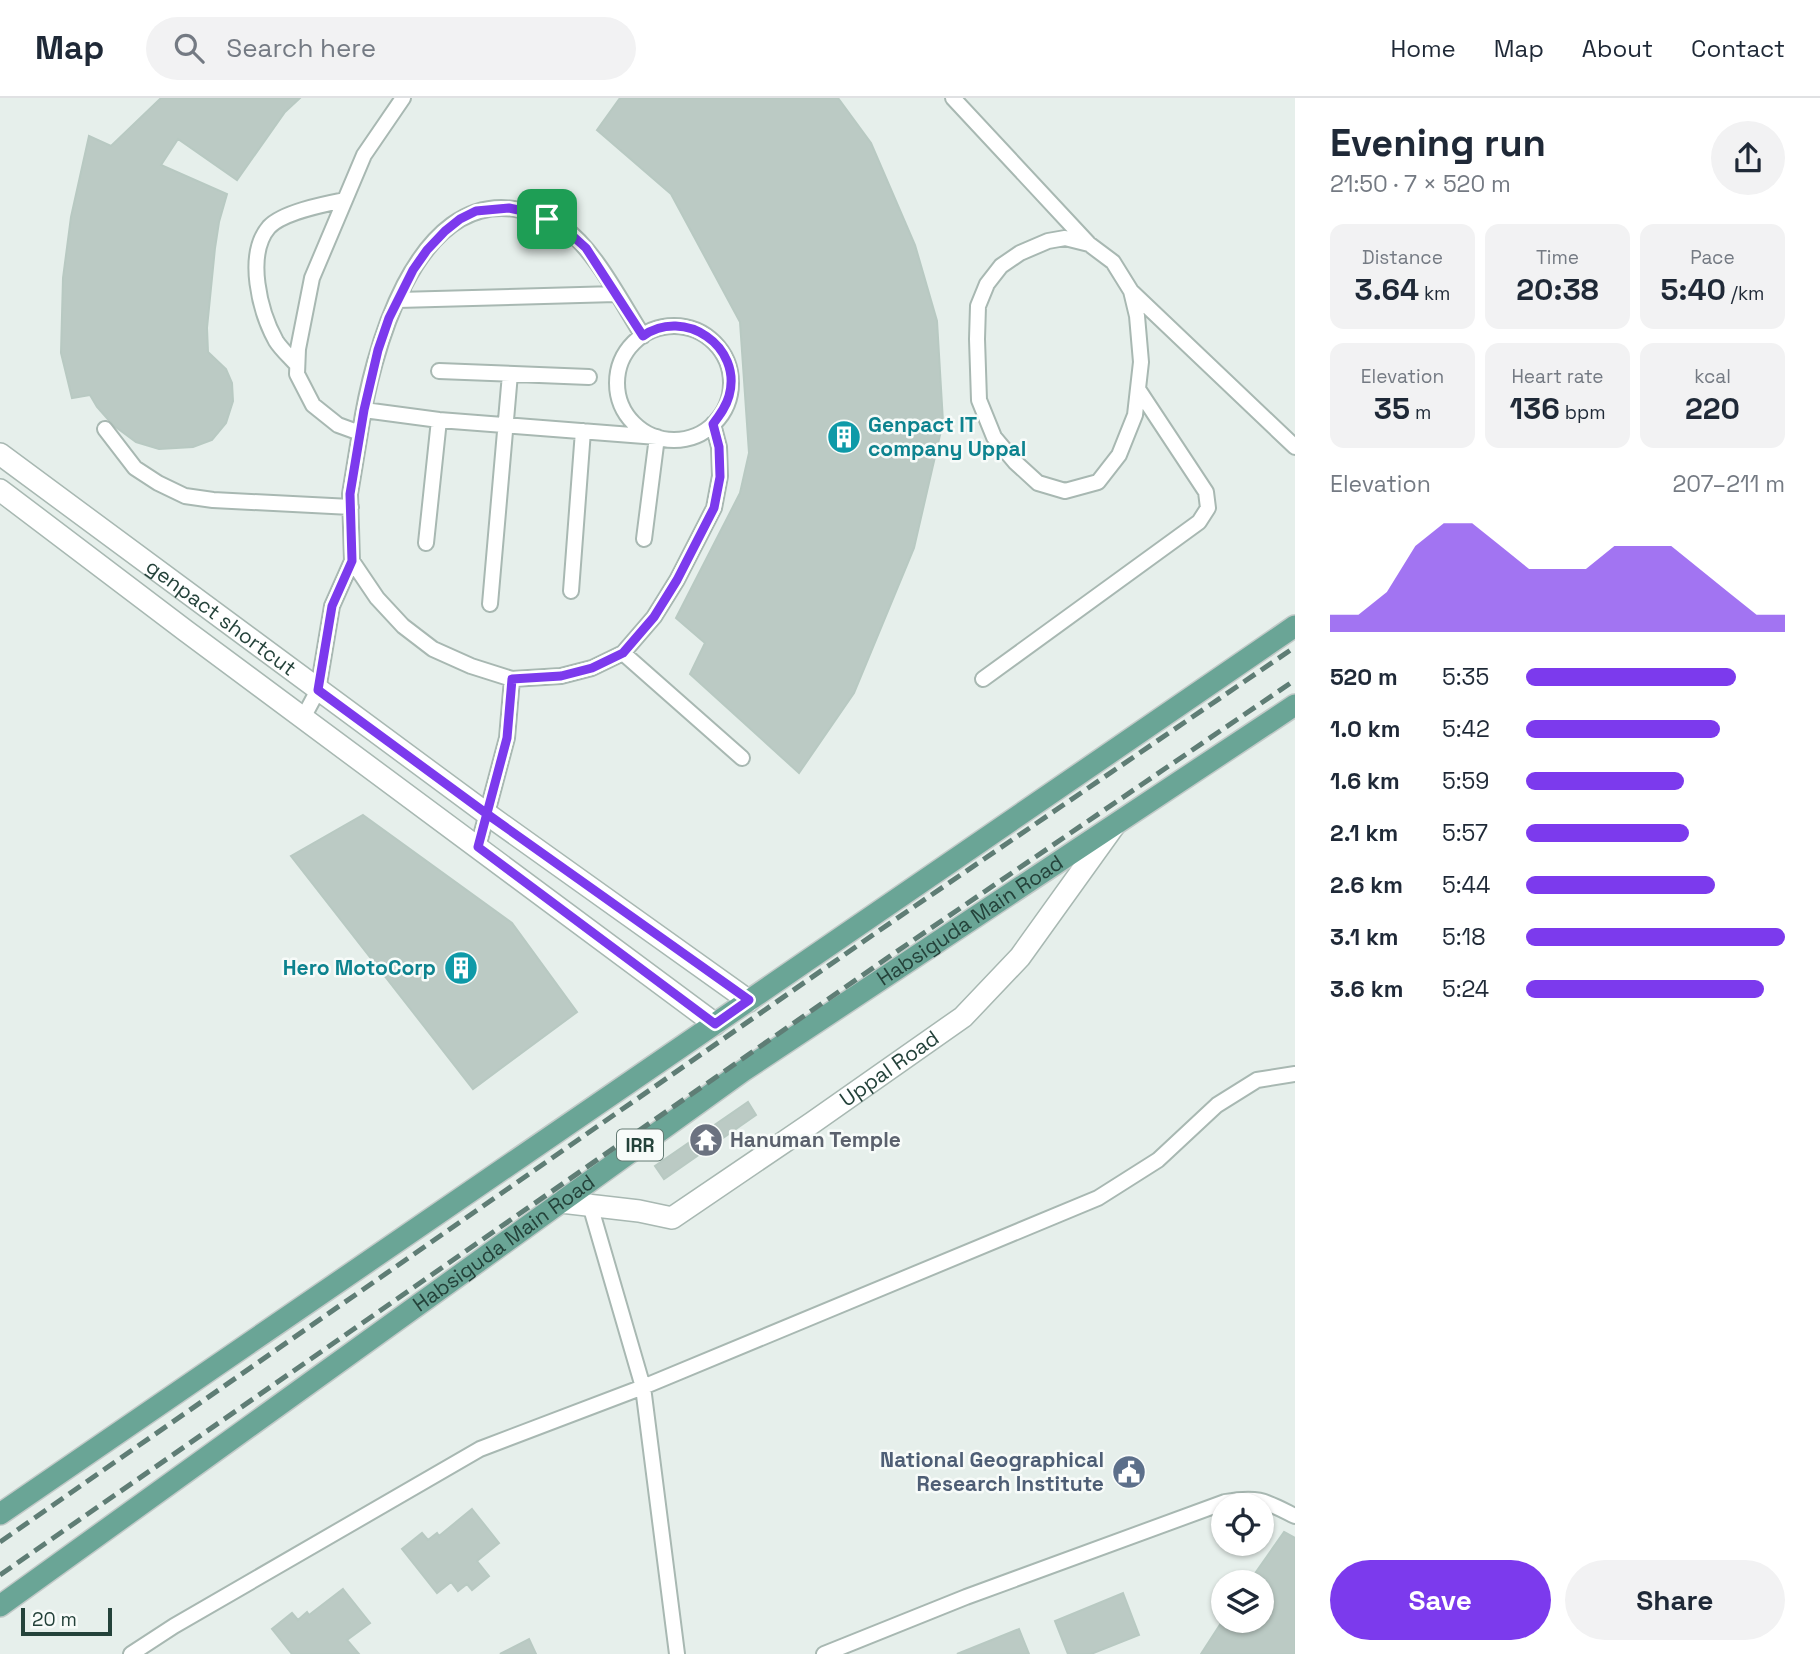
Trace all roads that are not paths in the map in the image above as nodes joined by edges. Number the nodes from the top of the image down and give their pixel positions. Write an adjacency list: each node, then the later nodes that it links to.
1 (403, 98): 3 (lane)
2 (953, 98): 4 (lane)
3 (345, 200): 9 (lane); 9 (lane)
4 (1089, 244): 5 (lane); 13 (lane)
5 (1131, 291): 13 (lane); 22 (lane)
6 (616, 295): 7 (lane); 7 (lane); 8 (lane)
7 (398, 300): 14 (lane)
8 (643, 336): 16 (lane); 21 (lane)
9 (297, 365): 20 (lane)
10 (439, 371): 11 (lane)
11 (510, 374): 12 (lane); 17 (lane)
12 (589, 377)
13 (1138, 389): 34 (lane)
14 (364, 410): 15 (lane); 20 (lane)
15 (439, 420): 17 (lane); 27 (lane)
16 (713, 424): 21 (lane); 32 (lane)
17 (506, 425): 19 (lane); 30 (lane)
18 (105, 429): 25 (lane)
19 (583, 431): 21 (lane); 29 (lane)
20 (360, 433): 25 (lane)
21 (657, 437): 26 (lane)
22 (1295, 447)
23 (0, 454): 35 (street, genpact shortcut)
24 (0, 490): 37 (street)
25 (351, 507): 28 (lane)
26 (644, 540)
27 (426, 543)
28 (352, 561): 33 (lane); 35 (lane)
29 (571, 591)
30 (490, 604)
31 (1295, 626): 42 (main road)
32 (623, 653): 33 (lane); 38 (lane)
33 (512, 679): 39 (lane)
34 (983, 679)
35 (318, 690): 37 (lane); 39 (street, genpact shortcut)
36 (1295, 705): 40 (main road, Habsiguda Main Road / IRR)
37 (303, 718): 41 (street)
38 (742, 758)
39 (487, 814): 41 (lane); 42 (street, genpact shortcut)
40 (1115, 824): 45 (main road, Habsiguda Main Road / IRR); 46 (street, Uppal Road)
41 (478, 847): 43 (street)
42 (749, 1000): 43 (main road)
43 (715, 1024): 48 (main road)
44 (1295, 1074): 47 (lane)
45 (561, 1202): 46 (street, Uppal Road); 50 (main road, Habsiguda Main Road / IRR)
46 (590, 1205): 47 (lane)
47 (643, 1387): 51 (lane); 52 (lane)
48 (0, 1514)
49 (1295, 1516): 53 (lane)
50 (0, 1606)
51 (131, 1654)
52 (677, 1654)
53 (824, 1654)

